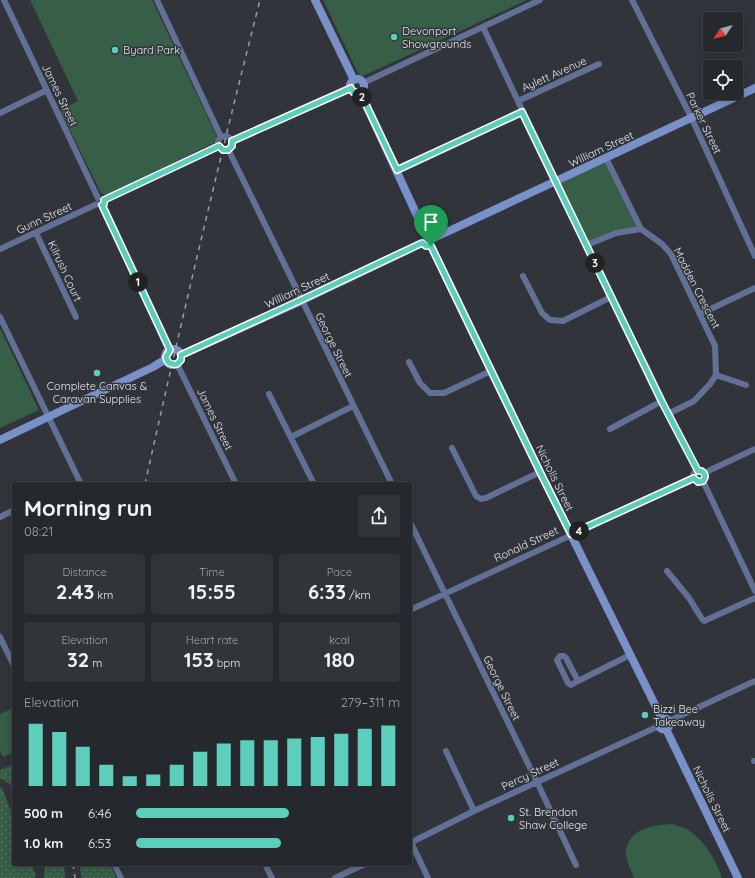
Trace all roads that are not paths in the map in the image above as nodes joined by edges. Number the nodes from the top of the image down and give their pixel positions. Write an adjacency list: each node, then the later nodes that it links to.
1 (4, 0): 12 (street, James Street)
2 (157, 0): 18 (street)
3 (315, 0): 8 (street)
4 (540, 0): 6 (street)
5 (632, 0): 17 (street, Parker Street)
6 (483, 27): 9 (street); 14 (street)
7 (599, 64): 14 (street, Aylett Avenue)
8 (354, 80): 9 (street); 10 (street)
9 (363, 83): 13 (street)
10 (351, 88): 13 (street); 19 (street)
11 (755, 88): 17 (street, William Street)
12 (47, 90): 16 (street); 25 (street, James Street)
13 (360, 92): 23 (street)
14 (518, 101): 15 (street)
15 (522, 112): 23 (street); 24 (street)
16 (0, 113)
17 (692, 118): 22 (street, William Street); 33 (street, Parker Street)
18 (222, 137): 19 (street); 20 (street)
19 (232, 141): 21 (street)
20 (219, 146): 21 (street); 25 (street, Gunn Street)
21 (228, 149): 37 (street, George Street)
22 (606, 158): 24 (street, William Street); 26 (street)
23 (397, 170): 28 (street)
24 (556, 182): 29 (street, William Street); 31 (street)
25 (100, 202): 27 (street, Gunn Street); 41 (street, James Street)
26 (640, 229): 31 (street); 38 (street, Madden Crescent)
27 (36, 233): 32 (street, Gunn Street); 40 (street, Kilrush Court)
28 (426, 235): 29 (street); 30 (street)
29 (432, 242): 30 (street); 46 (street, Nicholls Street)
30 (422, 243): 37 (street, William Street)
31 (587, 245): 36 (street)
32 (0, 249)
33 (755, 256)
34 (523, 276): 36 (street)
35 (755, 288): 38 (street)
36 (611, 297): 50 (street)
37 (301, 300): 42 (street, William Street); 51 (street, George Street)
38 (700, 314): 47 (street, Madden Crescent)
39 (0, 317): 53 (street)
40 (76, 317)
41 (170, 350): 42 (street); 43 (street)
42 (181, 355): 45 (street)
43 (166, 359): 45 (street); 53 (street)
44 (409, 362): 46 (street)
45 (177, 364): 65 (street, James Street)
46 (491, 371): 60 (street, Nicholls Street)
47 (716, 375): 48 (street); 52 (street)
48 (746, 385)
49 (269, 394): 55 (street)
50 (662, 402): 52 (street); 54 (street)
51 (353, 406): 55 (street); 67 (street, George Street)
52 (668, 414): 59 (street)
53 (48, 418): 56 (street); 64 (street)
54 (610, 429)
55 (291, 437): 66 (street)
56 (0, 440)
57 (452, 448): 60 (street)
58 (755, 449): 61 (street)
59 (698, 471): 61 (street); 62 (street)
60 (540, 472): 71 (street, Nicholls Street)
61 (704, 473): 63 (street)
62 (694, 478): 63 (street); 71 (street, Ronald Street)
63 (703, 481): 73 (street)
64 (80, 482)
65 (235, 482)
66 (313, 482)
67 (391, 482)
68 (12, 511): 69 (street)
69 (0, 517)
70 (412, 526): 74 (street, George Street)
71 (571, 534): 74 (street, Ronald Street); 78 (street, Nicholls Street)
72 (667, 571): 75 (street)
73 (755, 591)
74 (444, 593): 76 (street, Ronald Street); 84 (street, George Street)
75 (755, 598)
76 (412, 609)
77 (0, 637): 79 (street)
78 (630, 655): 80 (street); 82 (street, Nicholls Street)
79 (12, 662)
80 (578, 681)
81 (755, 681): 82 (street, Percy Street)
82 (664, 724): 84 (street, Percy Street); 96 (street, Nicholls Street)
83 (446, 751): 85 (street)
84 (537, 782): 85 (street, Percy Street); 88 (street, George Street)
85 (474, 811): 86 (street, Percy Street)
86 (412, 841)
87 (412, 846): 95 (street)
88 (576, 865)
89 (115, 866): 92 (street)
90 (266, 866): 93 (street)
91 (361, 866): 94 (street)
92 (121, 878)
93 (272, 878)
94 (335, 878)
95 (428, 878)
96 (738, 878)

